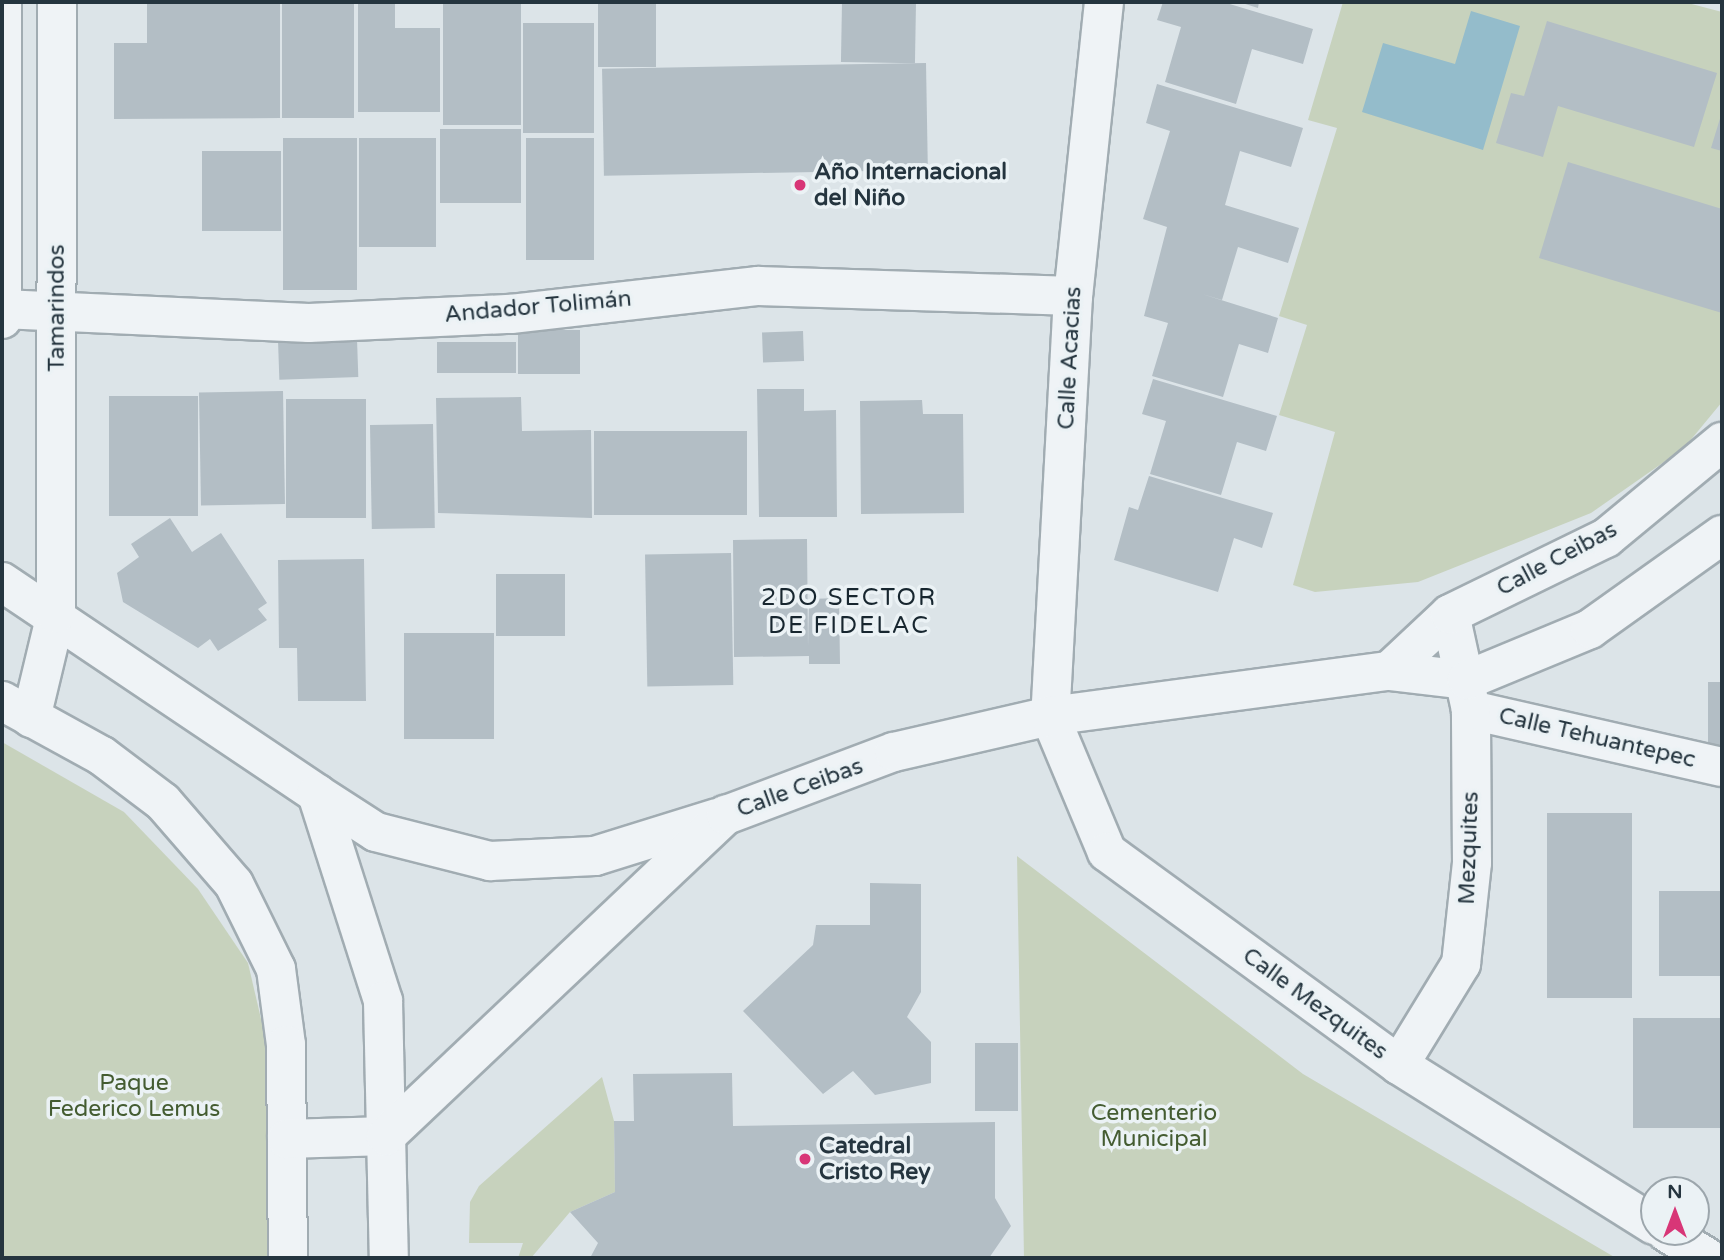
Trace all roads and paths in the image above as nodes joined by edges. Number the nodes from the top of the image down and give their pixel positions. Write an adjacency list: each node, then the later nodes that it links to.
1 (2, 2): 5 (street)
2 (57, 2): 6 (street, Tamarindos)
3 (1104, 2): 4 (street, Calle Acacias)
4 (1073, 296): 6 (street, Andador Tolimán); 16 (street, Calle Acacias)
5 (2, 309): 6 (street, Andador Tolimán); 7 (street)
6 (57, 311): 11 (street, Tamarindos)
7 (2, 319)
8 (1722, 442): 12 (street, Calle Ceibas)
9 (1722, 535): 14 (street, Calle Ceibas)
10 (2, 582): 11 (street)
11 (55, 614): 15 (street, Tamarindos); 18 (street)
12 (1450, 614): 13 (street, Calle Ceibas); 14 (street, Mezquites)
13 (1390, 671): 14 (street, Calle Ceibas); 16 (street, Calle Ceibas)
14 (1469, 695): 17 (street, Calle Tehuantepec); 20 (street, Mezquites)
15 (16, 710): 22 (street)
16 (1050, 716): 19 (street, Calle Ceibas); 20 (street, Calle Mezquites)
17 (1722, 767)
18 (317, 794): 19 (street); 21 (street)
19 (726, 815): 21 (street, Calle Ceibas)
20 (1399, 1065): 23 (street, Calle Mezquites)
21 (386, 1136): 22 (street); 26 (street)
22 (287, 1139): 25 (street)
23 (1640, 1216)
24 (1689, 1246): 27 (street)
25 (288, 1258)
26 (389, 1258)
27 (1708, 1258)

